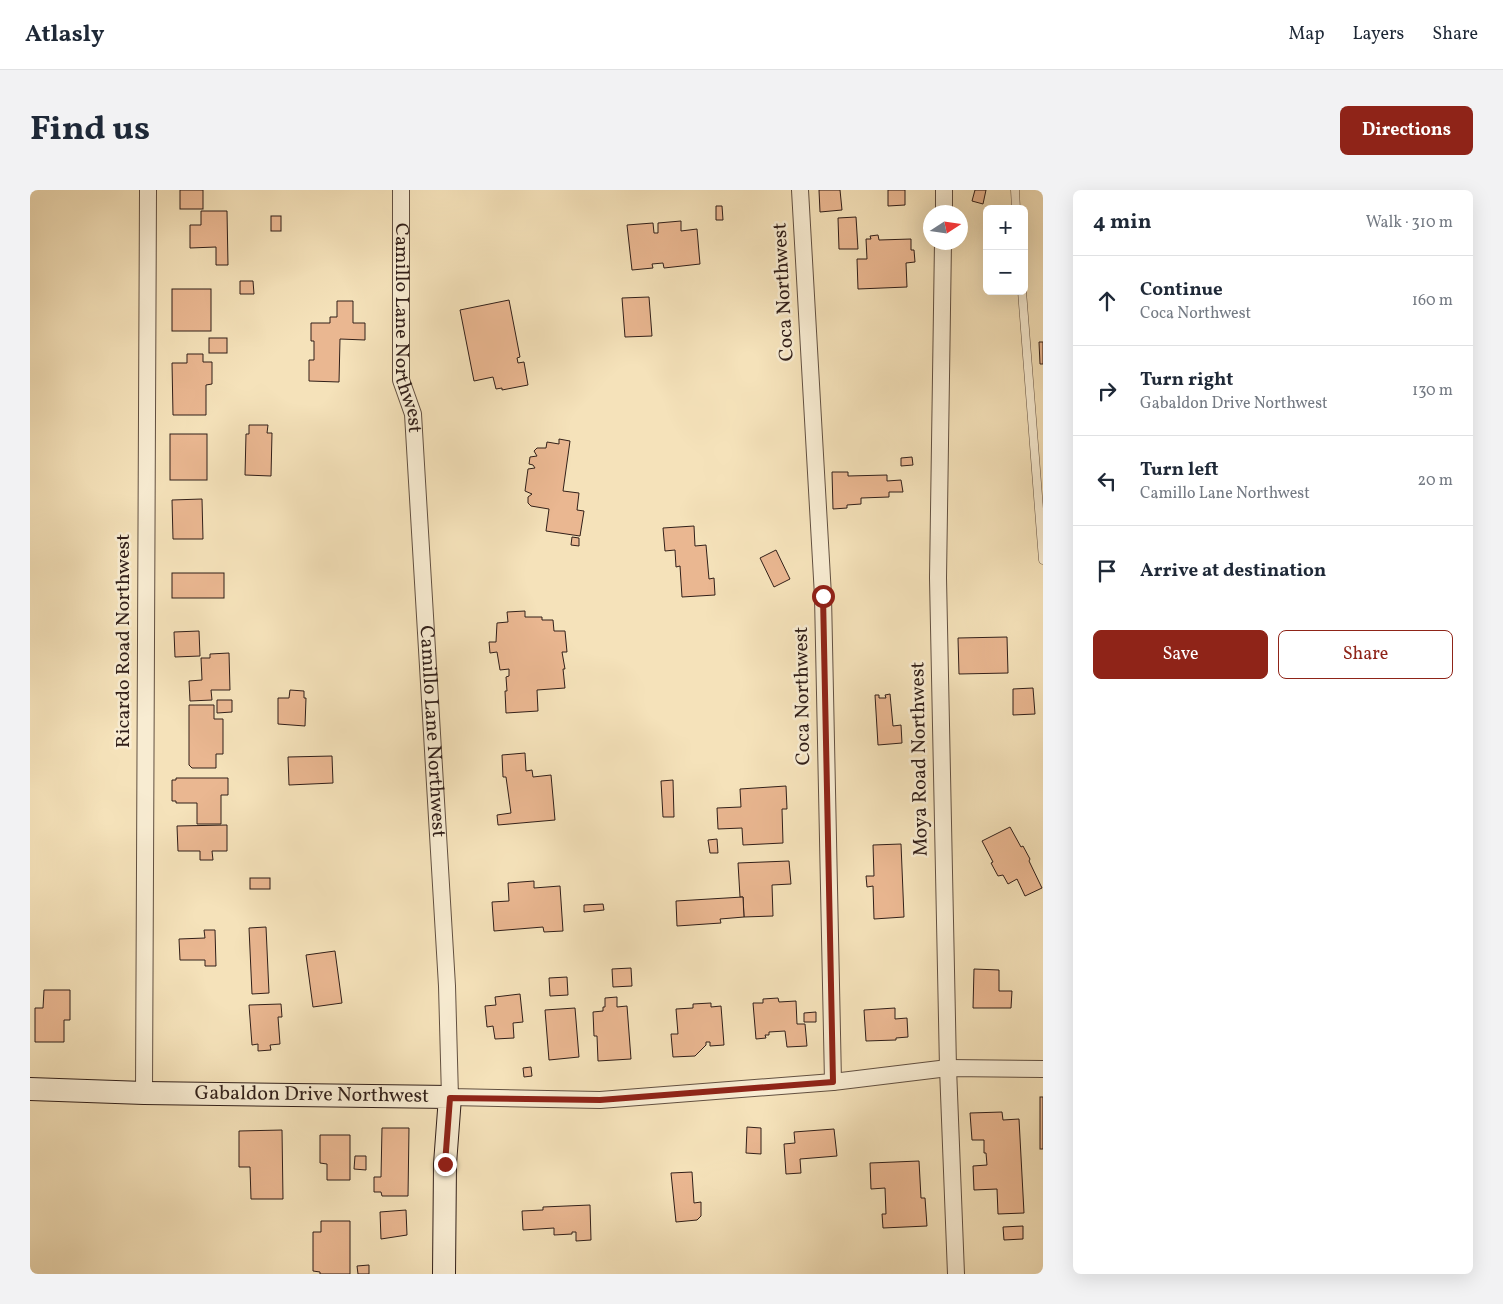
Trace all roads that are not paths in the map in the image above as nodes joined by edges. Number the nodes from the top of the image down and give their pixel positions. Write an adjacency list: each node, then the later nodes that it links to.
1 (148, 190): 15 (street, Ricardo Road Northwest)
2 (401, 190): 16 (street, Camillo Lane Northwest)
3 (800, 190): 13 (street, Coca Northwest)
4 (944, 190): 6 (street)
5 (1015, 190): 7 (lane)
6 (944, 205)
7 (1016, 205)
8 (944, 250): 11 (street, Moya Road Northwest)
9 (1022, 295): 10 (lane)
10 (1043, 560)
11 (948, 1068): 12 (street, Gabaldon Drive Northwest); 13 (street, Gabaldon Drive Northwest); 18 (street, Moya Road Northwest)
12 (1043, 1069)
13 (833, 1082): 16 (street, Gabaldon Drive Northwest)
14 (30, 1089): 15 (street, Gabaldon Drive Northwest)
15 (144, 1093): 16 (street, Gabaldon Drive Northwest)
16 (450, 1098): 17 (street, Camillo Lane Northwest)
17 (444, 1274)
18 (956, 1274)

